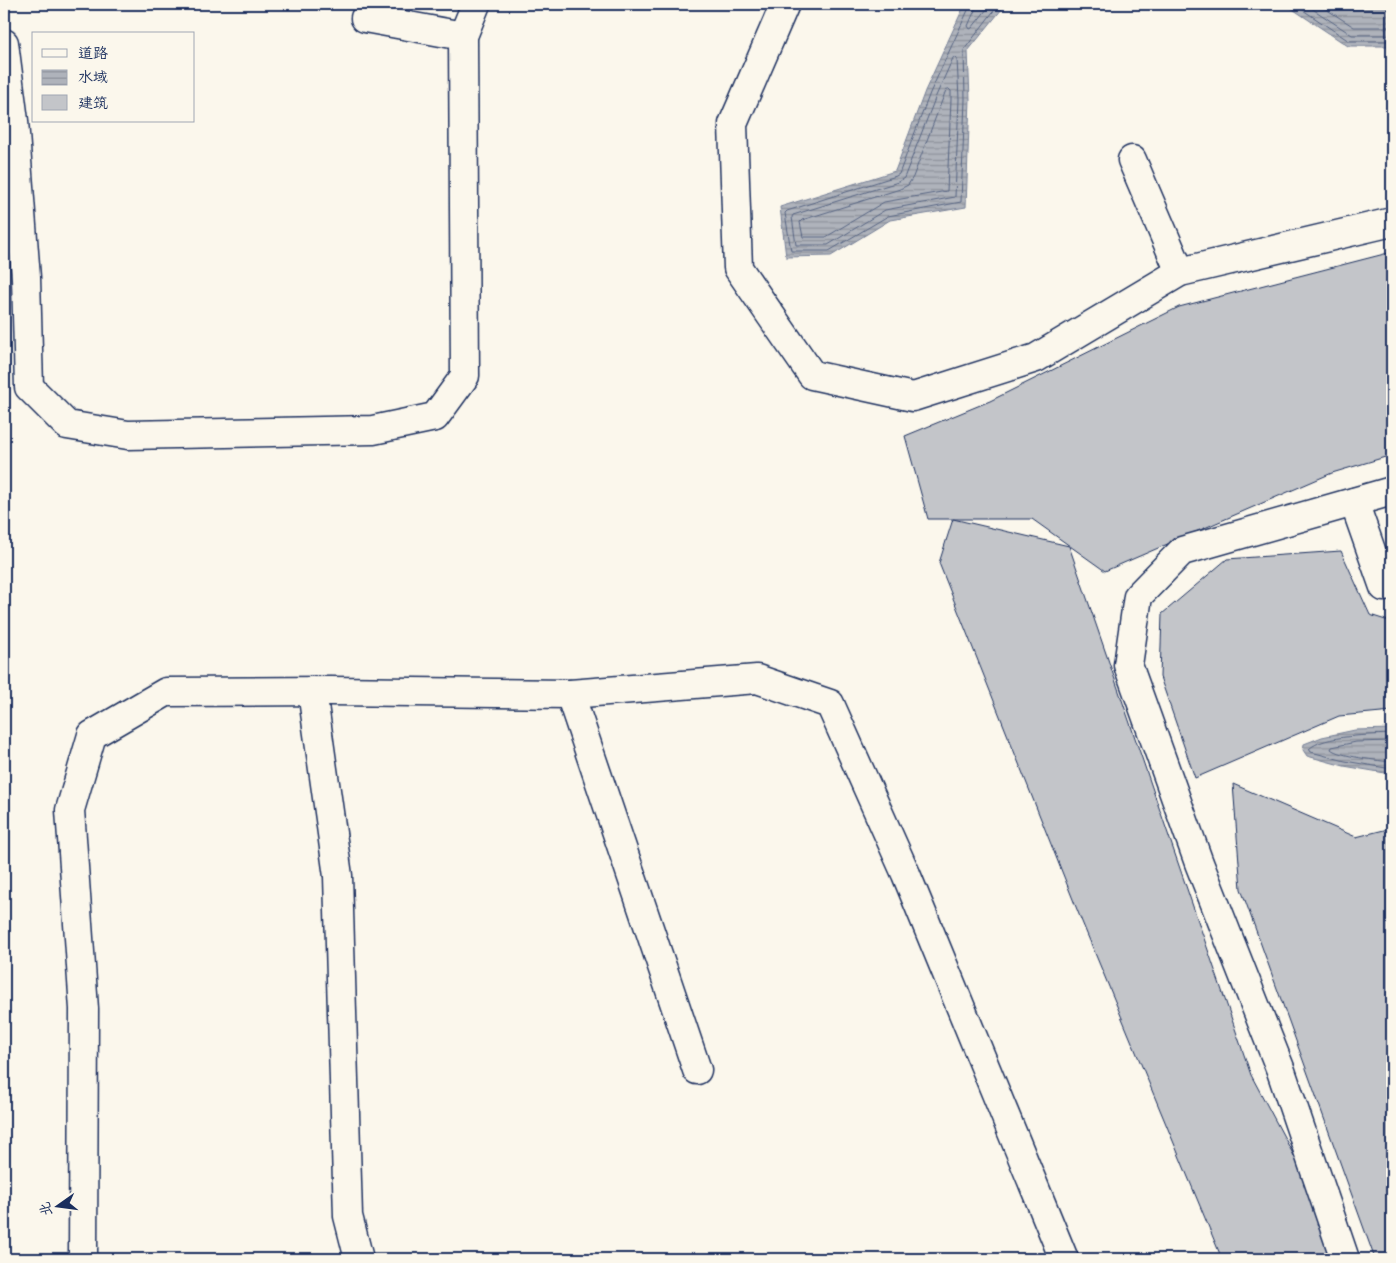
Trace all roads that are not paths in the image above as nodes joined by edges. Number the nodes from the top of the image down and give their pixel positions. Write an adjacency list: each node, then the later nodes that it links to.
1 (476, 4): 4 (street)
2 (785, 4): 8 (street)
3 (365, 18): 4 (street)
4 (463, 36): 5 (street)
5 (4, 43)
6 (1132, 160): 8 (street)
7 (1392, 222): 8 (street)
8 (1180, 272)
9 (1392, 491): 10 (street)
10 (1354, 502): 11 (street); 18 (street)
11 (1384, 587)
12 (312, 691): 13 (street); 15 (street); 16 (street)
13 (570, 694): 14 (street); 17 (street)
14 (698, 1070)
15 (83, 1259)
16 (359, 1259)
17 (1064, 1259)
18 (1345, 1259)

